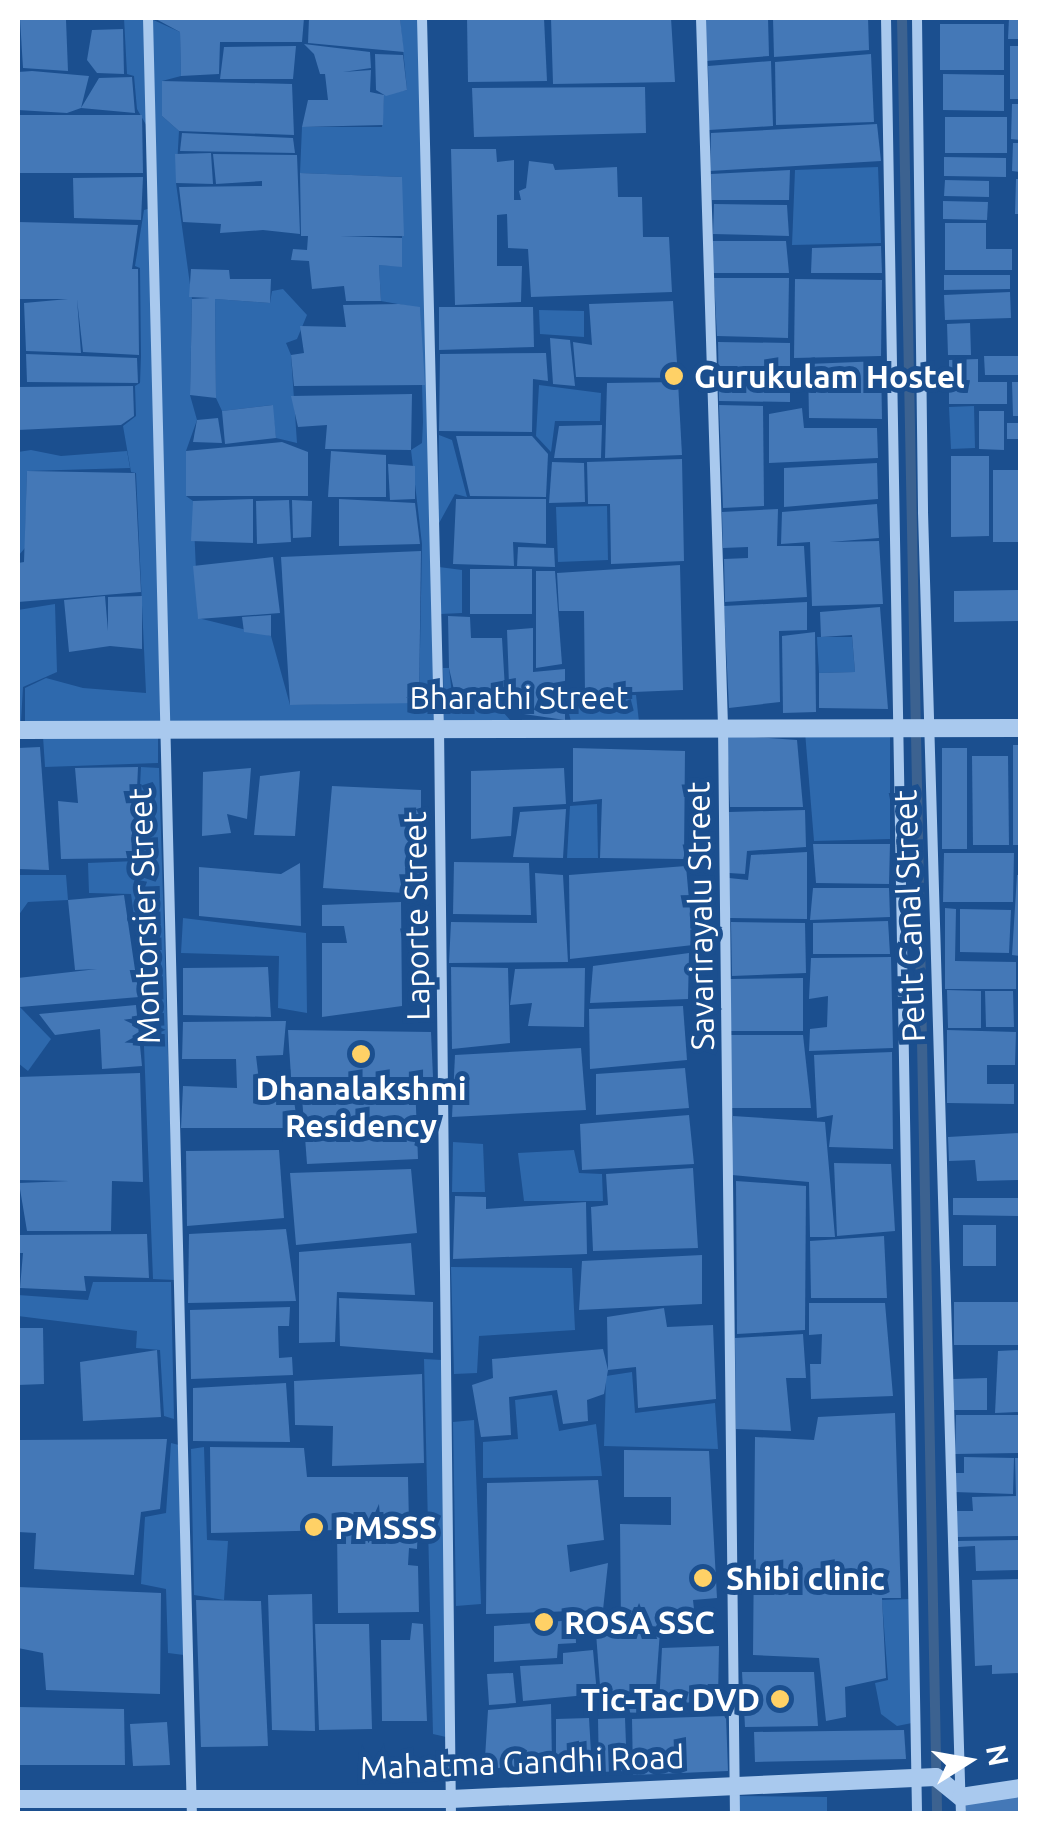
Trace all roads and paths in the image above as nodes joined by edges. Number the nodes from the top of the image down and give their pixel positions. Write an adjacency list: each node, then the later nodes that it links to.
1 (148, 18): 11 (street, Montorsier Street)
2 (422, 18): 9 (street, Laporte Street)
3 (701, 18): 7 (street, Savarirayalu Street)
4 (886, 18): 6 (street, Petit Canal Street)
5 (916, 18): 8 (street, Petit Canal Street)
6 (898, 725): 7 (street, Bharathi Street); 8 (street, Bharathi Street); 13 (street, Petit Canal Street)
7 (723, 726): 9 (street, Bharathi Street); 14 (street, Savarirayalu Street)
8 (926, 726): 10 (street, Bharathi Street); 17 (street, Petit Canal Street)
9 (440, 728): 11 (street, Bharathi Street); 18 (street, Laporte Street)
10 (1020, 728)
11 (164, 729): 12 (street, Bharathi Street); 19 (street, Montorsier Street)
12 (18, 730)
13 (916, 1777): 14 (street, Mahatma Gandhi Road); 17 (street, Mahatma Gandhi Road); 21 (street, Petit Canal Street)
14 (735, 1783): 18 (street, Mahatma Gandhi Road); 20 (street, Savarirayalu Street)
15 (1020, 1788): 17 (street)
16 (18, 1798): 19 (street, Mahatma Gandhi Road)
17 (961, 1805)
18 (451, 1806): 19 (street, Mahatma Gandhi Road)
19 (192, 1807)
20 (735, 1814)
21 (916, 1814)

